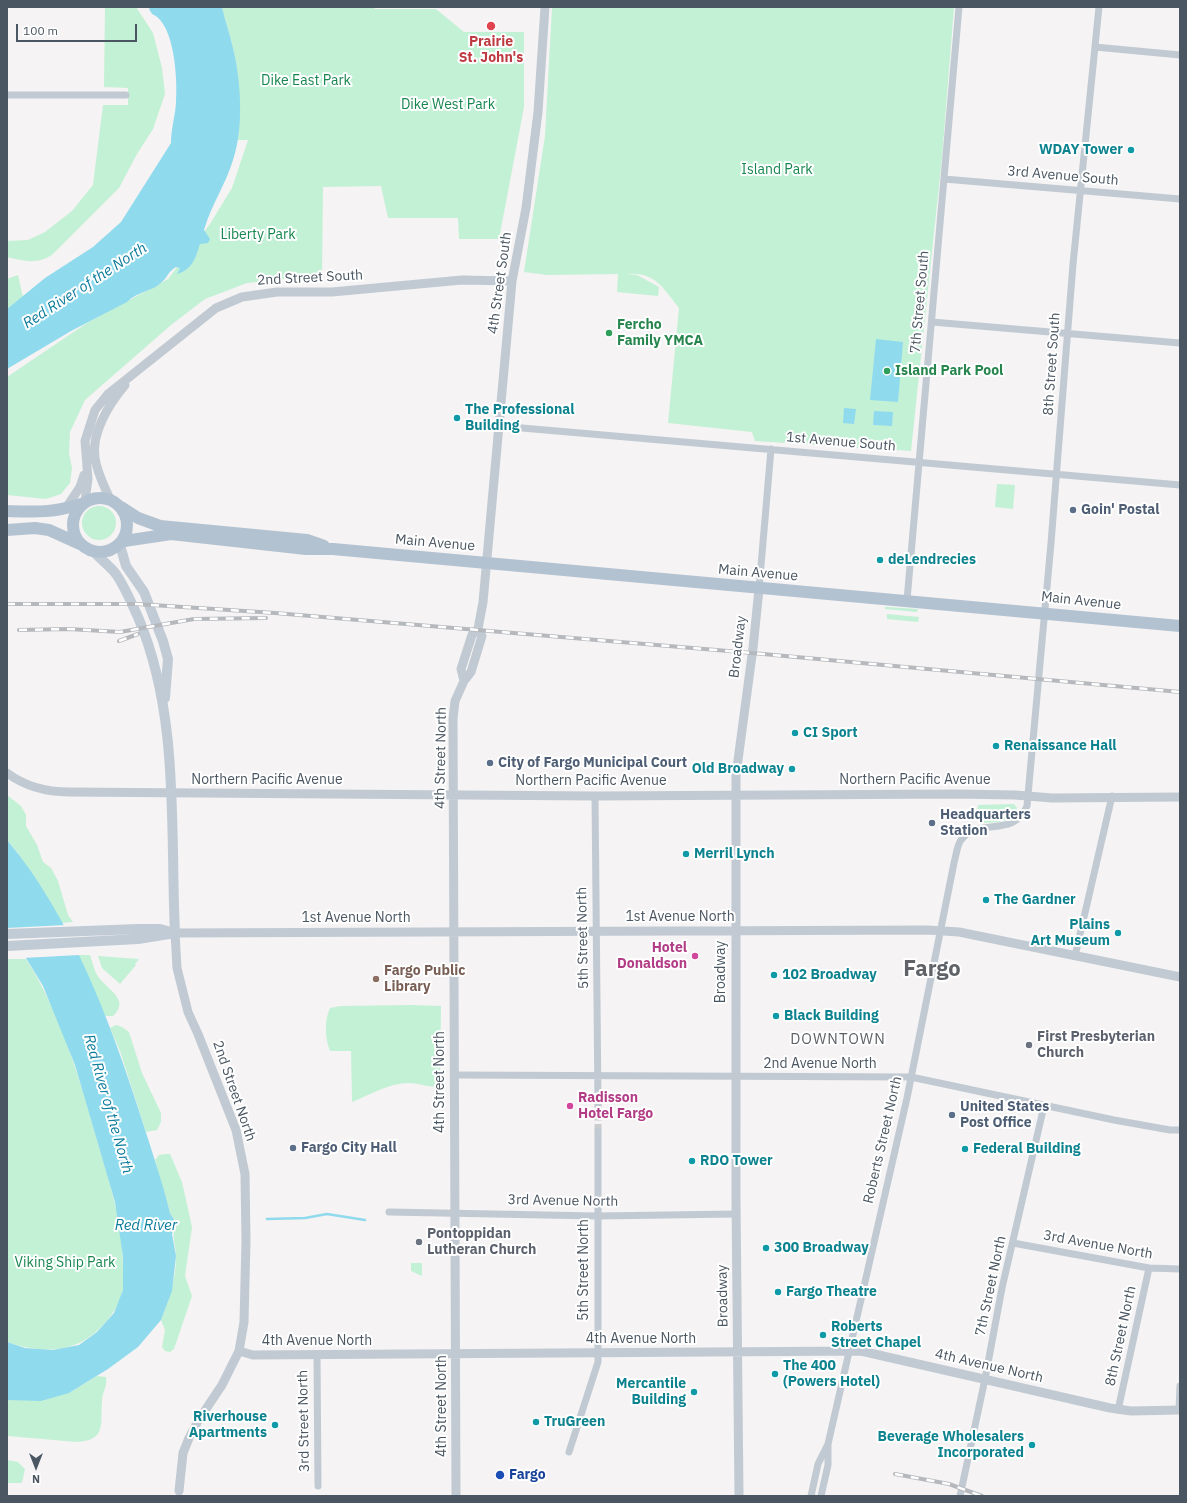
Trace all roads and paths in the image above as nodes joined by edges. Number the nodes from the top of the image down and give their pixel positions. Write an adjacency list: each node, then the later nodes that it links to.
1 (545, 7): 11 (street, 4th Street South)
2 (959, 7): 8 (street, 7th Street South)
3 (1099, 7): 4 (street, 8th Street South)
4 (1095, 47): 5 (street); 9 (street, 8th Street South)
5 (1180, 55)
6 (7, 95): 7 (street)
7 (126, 95)
8 (944, 180): 9 (street, 3rd Avenue South); 12 (street, 7th Street South)
9 (1081, 190): 10 (street, 3rd Avenue South); 13 (street, 8th Street South)
10 (1180, 199)
11 (512, 281): 15 (street, 2nd Street South); 16 (street, 4th Street South)
12 (932, 322): 13 (street); 19 (street, 7th Street South)
13 (1068, 332): 14 (street); 20 (street, 8th Street South)
14 (1180, 343)
15 (135, 373): 18 (street, 2nd Street South); 22 (street, 2nd Street South)
16 (499, 426): 17 (street, 1st Avenue South); 32 (street, 4th Street South)
17 (771, 449): 19 (street, 1st Avenue South); 33 (street, Broadway)
18 (86, 462): 23 (street, 2nd Street South); 25 (street)
19 (919, 462): 20 (street, 1st Avenue South); 34 (street, 7th Street South)
20 (1056, 474): 21 (street, 1st Avenue South); 35 (street, 8th Street South)
21 (1180, 484)
22 (110, 499): 23 (main road); 24 (main road)
23 (83, 502): 25 (main road); 29 (main road)
24 (121, 507): 28 (main road); 30 (main road, Main Avenue)
25 (66, 508): 26 (main road)
26 (7, 511)
27 (7, 530): 29 (main road)
28 (122, 543): 30 (main road, Main Avenue); 31 (main road); 37 (main road, 2nd Street North)
29 (80, 544): 31 (main road)
30 (333, 549): 32 (main road, Main Avenue)
31 (92, 550): 37 (main road, 2nd Street North)
32 (486, 563): 33 (main road, Main Avenue); 41 (street, 4th Street North)
33 (759, 589): 34 (main road, Main Avenue); 40 (street, Broadway)
34 (907, 600): 35 (main road, Main Avenue)
35 (1044, 612): 36 (main road, Main Avenue); 42 (street, 8th Street South)
36 (1180, 626)
37 (164, 713): 39 (main road, 2nd Street North)
38 (7, 773): 39 (street, Northern Pacific Avenue)
39 (171, 793): 41 (street, Northern Pacific Avenue); 50 (main road, 2nd Street North)
40 (736, 794): 42 (street, Northern Pacific Avenue); 43 (street, Northern Pacific Avenue); 46 (street, Broadway)
41 (454, 795): 43 (street, Northern Pacific Avenue); 48 (street, 4th Street North)
42 (1028, 795): 44 (street, Northern Pacific Avenue); 47 (street, Roberts Street North)
43 (595, 796): 49 (street, 5th Street North)
44 (1112, 796): 45 (street, Northern Pacific Avenue); 53 (street)
45 (1180, 797)
46 (735, 931): 47 (street, 1st Avenue North); 49 (street, 1st Avenue North); 57 (street, Broadway)
47 (940, 931): 53 (street, 1st Avenue North); 58 (street, Roberts Street North)
48 (454, 932): 49 (street, 1st Avenue North); 50 (street, 1st Avenue North); 55 (street, 4th Street North)
49 (596, 932): 56 (street, 5th Street North)
50 (174, 933): 51 (main road, 1st Avenue North); 52 (main road, 1st Avenue North); 70 (street, 2nd Street North)
51 (7, 934)
52 (7, 946)
53 (1075, 956): 54 (street, 1st Avenue North)
54 (1180, 977)
55 (454, 1075): 56 (street, 2nd Avenue North); 64 (street, 4th Street North)
56 (598, 1076): 57 (street, 2nd Avenue North); 59 (street, 5th Street North)
57 (736, 1076): 58 (street, 2nd Avenue North); 65 (street, Broadway)
58 (911, 1077): 60 (street, 2nd Avenue North); 71 (street, Roberts Street North)
59 (598, 1104)
60 (1044, 1106): 61 (street, 2nd Avenue North); 67 (street, 7th Street North)
61 (1180, 1130)
62 (598, 1131): 66 (street, 5th Street North)
63 (389, 1212): 64 (street, 3rd Avenue North)
64 (454, 1214): 66 (street, 3rd Avenue North); 75 (street, 4th Street North)
65 (736, 1214): 66 (street, 3rd Avenue North); 73 (street, Broadway)
66 (597, 1216): 72 (street, 5th Street North)
67 (1013, 1243): 68 (street, 3rd Avenue North); 76 (street, 7th Street North)
68 (1149, 1268): 69 (street, 3rd Avenue North); 78 (street, 8th Street North)
69 (1180, 1269)
70 (239, 1351): 74 (street, 4th Avenue North); 84 (street, 2nd Street North)
71 (848, 1351): 73 (street, 4th Avenue North); 76 (street, 4th Avenue North); 80 (street, Roberts Street North)
72 (598, 1353): 73 (street, 4th Avenue North); 75 (street, 4th Avenue North); 81 (street, 5th Street North)
73 (738, 1353): 87 (street, Broadway)
74 (317, 1355): 75 (street, 4th Avenue North); 83 (street, 3rd Street North)
75 (456, 1355): 82 (street, 4th Street North)
76 (985, 1379): 78 (street, 4th Avenue North); 90 (street, 7th Street North)
77 (1180, 1386): 79 (street)
78 (1118, 1410): 79 (street, 4th Avenue North)
79 (1180, 1410)
80 (828, 1444): 88 (street, Roberts Street North); 89 (street, Roberts Street North)
81 (569, 1452)
82 (457, 1485): 85 (street, 4th Street North); 86 (street, 4th Street North)
83 (318, 1486)
84 (179, 1491)
85 (456, 1496)
86 (460, 1496)
87 (739, 1496)
88 (811, 1496)
89 (821, 1496)
90 (960, 1496)

